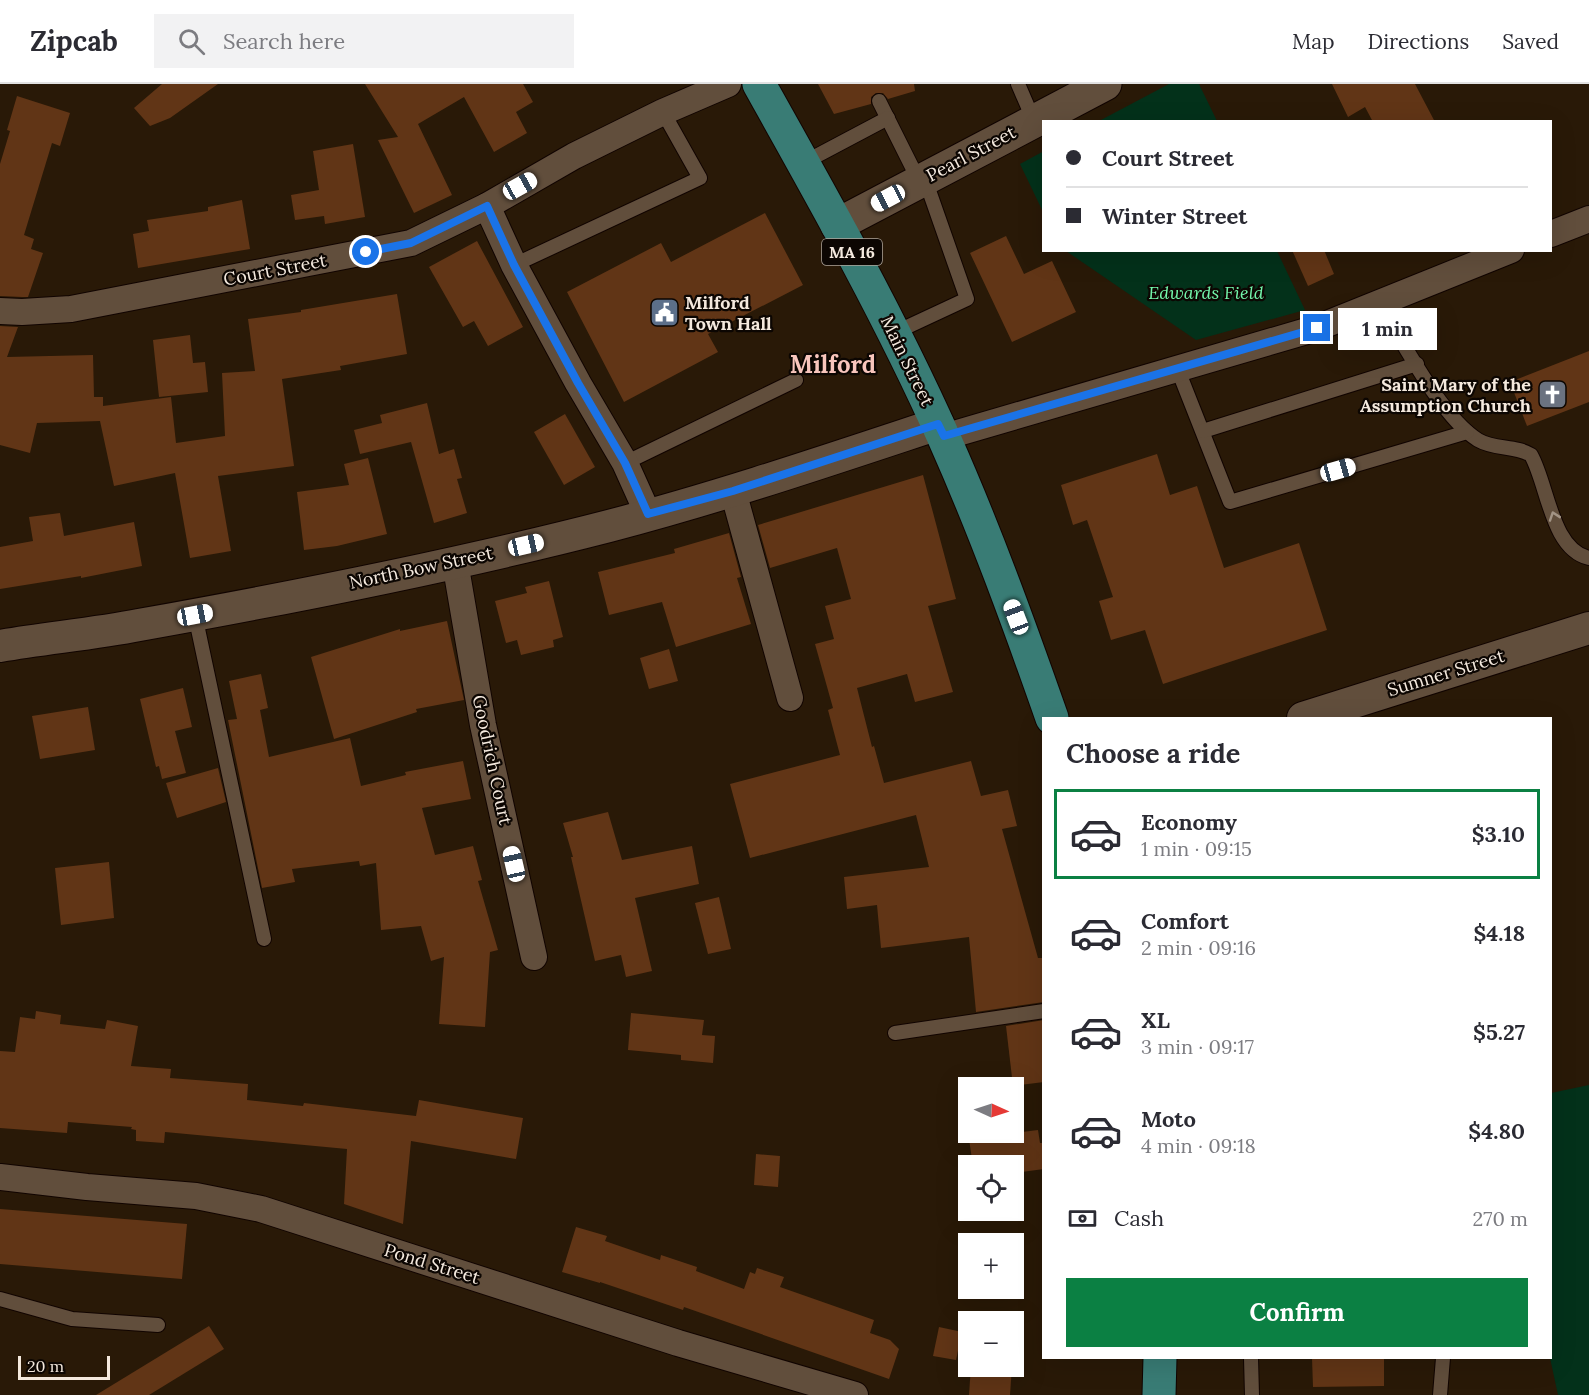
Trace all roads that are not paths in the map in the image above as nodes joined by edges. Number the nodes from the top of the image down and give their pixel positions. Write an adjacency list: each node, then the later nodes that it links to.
1 (728, 84): 6 (street, Court Street)
2 (759, 84): 9 (main road, Main Street / MA 16)
3 (1018, 84): 8 (lane)
4 (1105, 84): 8 (main road, Pearl Street)
5 (879, 101): 7 (lane)
6 (663, 112): 11 (street, Court Street); 16 (lane)
7 (888, 118): 9 (lane); 10 (lane)
8 (1034, 121): 10 (main road, Pearl Street)
9 (803, 163): 13 (main road, Main Street / MA 16)
10 (922, 179): 13 (main road, Pearl Street); 19 (lane)
11 (487, 206): 16 (street); 18 (street, Court Street)
12 (1589, 219): 14 (street)
13 (837, 225): 19 (main road, Main Street / MA 16)
14 (1552, 234)
15 (1506, 252): 17 (street)
16 (514, 265): 26 (street)
17 (1380, 305): 20 (lane); 21 (street)
18 (0, 311)
19 (894, 333): 23 (main road, Main Street / MA 16)
20 (1417, 364): 24 (lane); 25 (lane)
21 (1178, 370): 23 (street); 24 (lane)
22 (795, 380): 26 (lane)
23 (941, 430): 27 (street, North Bow Street); 35 (main road, Main Street / MA 16)
24 (1203, 431): 25 (lane)
25 (1467, 432): 29 (lane, one-way to 25)
26 (625, 463): 28 (street)
27 (733, 491): 28 (street, North Bow Street); 34 (street)
28 (648, 514): 30 (street, North Bow Street)
29 (1589, 558)
30 (456, 562): 31 (street, North Bow Street); 38 (street, Goodrich Court)
31 (195, 615): 33 (street, North Bow Street); 37 (lane)
32 (1589, 628): 36 (street, Sumner Street)
33 (0, 646)
34 (789, 698)
35 (1052, 717)
36 (1306, 717)
37 (264, 939)
38 (534, 957)
39 (1042, 1011): 40 (lane)
40 (895, 1033)
41 (0, 1177): 47 (street, Pond Street)
42 (0, 1299): 43 (lane)
43 (158, 1325)
44 (1160, 1359): 48 (main road)
45 (1251, 1359): 49 (lane)
46 (1443, 1359): 50 (lane)
47 (855, 1395)
48 (1159, 1395)
49 (1252, 1395)
50 (1440, 1395)

